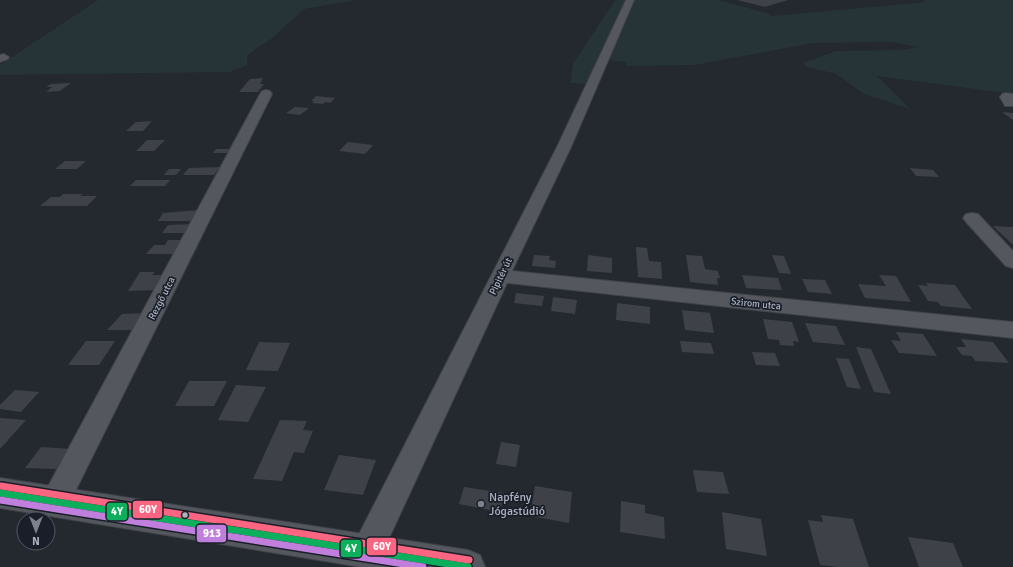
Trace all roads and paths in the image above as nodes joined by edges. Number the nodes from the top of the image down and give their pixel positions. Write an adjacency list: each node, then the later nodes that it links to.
1 (630, 0): 5 (street, Pipitér út)
2 (266, 94): 8 (street, Rezgő utca)
3 (972, 218): 4 (street)
4 (1013, 262)
5 (500, 276): 6 (street, Szirom utca); 9 (street, Pipitér út)
6 (1013, 330)
7 (0, 493): 8 (street)
8 (55, 502): 9 (street)
9 (367, 551): 10 (street)
10 (468, 567)

